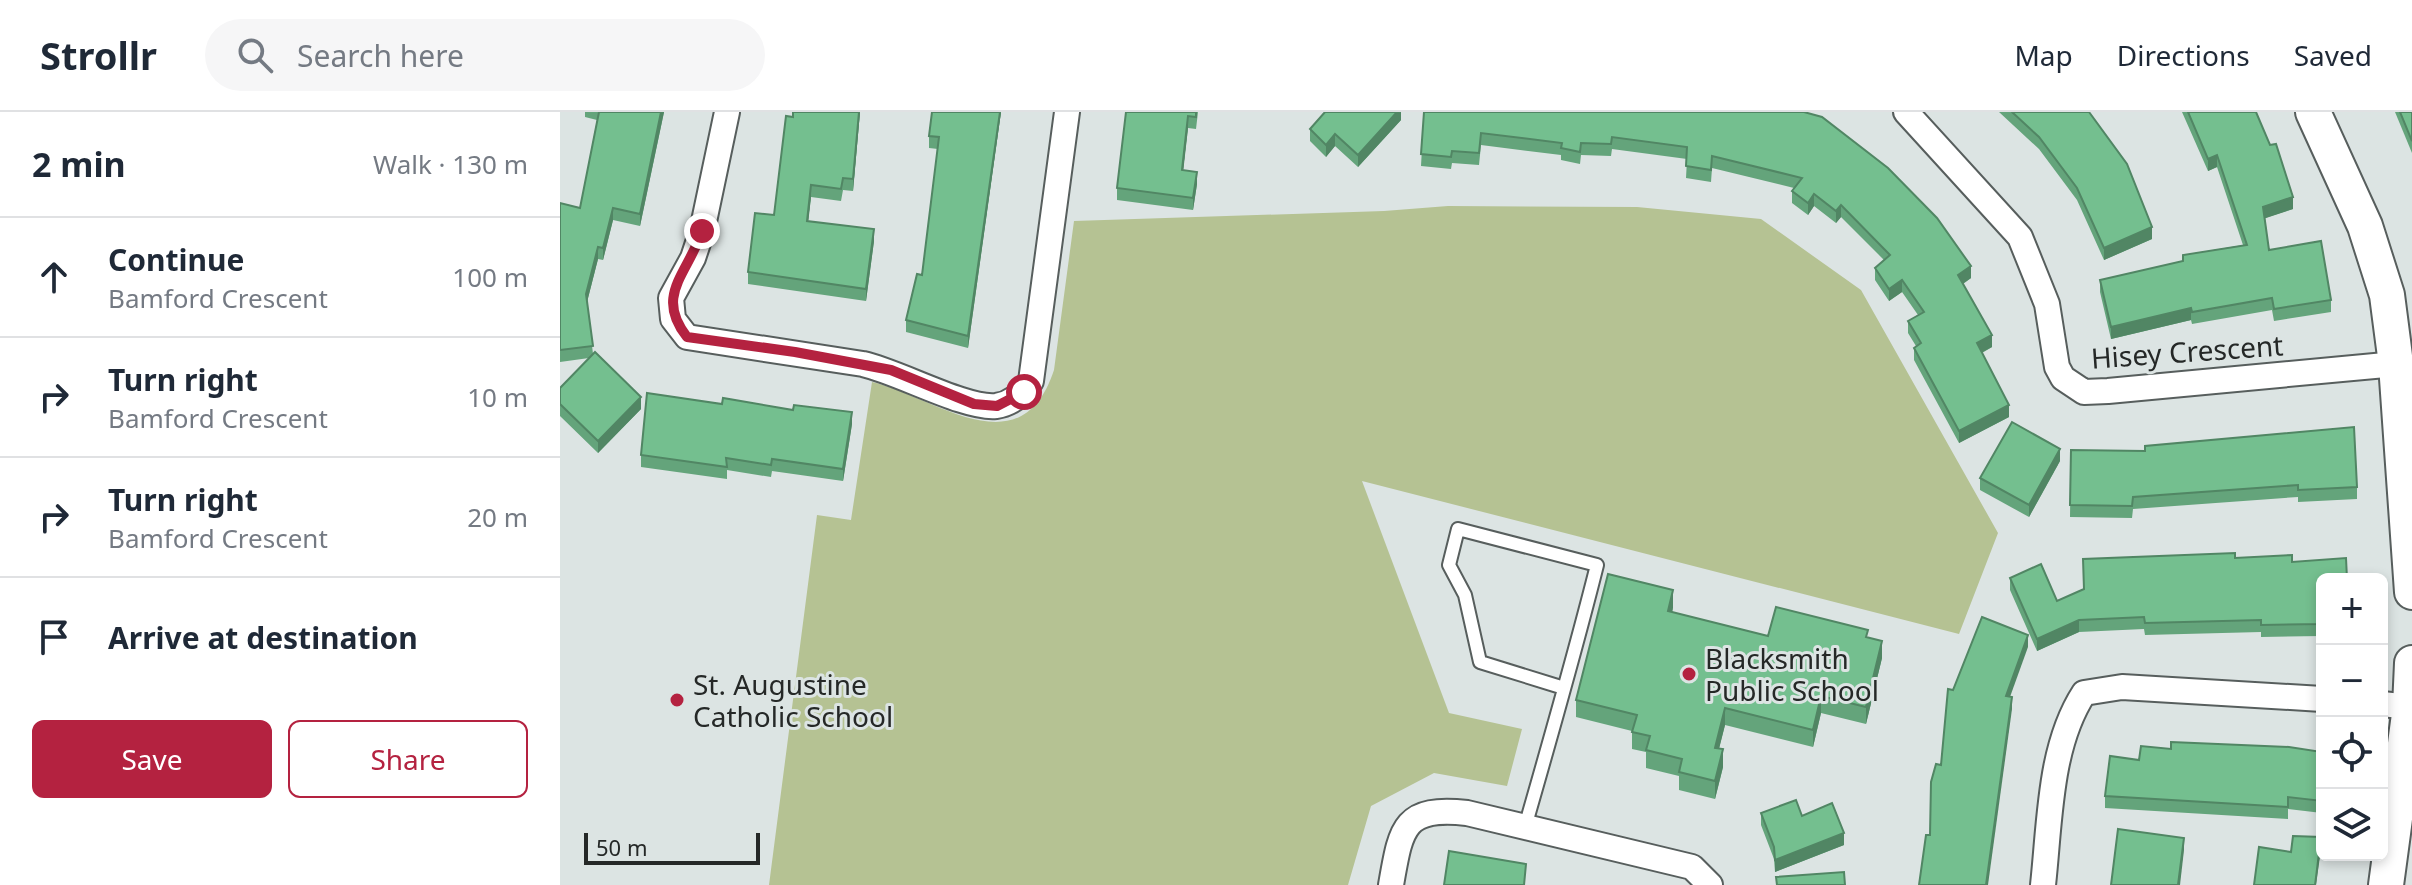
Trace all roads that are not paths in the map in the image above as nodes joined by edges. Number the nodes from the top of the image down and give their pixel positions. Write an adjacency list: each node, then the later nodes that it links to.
1 (727, 112): 2 (street)
2 (1067, 112)
3 (1906, 112): 5 (street, Hisey Crescent)
4 (2313, 112): 5 (street)
5 (2396, 364): 6 (street)
6 (2412, 592)
7 (2412, 663): 10 (street)
8 (1564, 688): 8 (lane); 11 (lane)
9 (2316, 699): 14 (street)
10 (2396, 705): 15 (street)
11 (1525, 827): 12 (street); 13 (street)
12 (1391, 885)
13 (1710, 885)
14 (2043, 885)
15 (2386, 885)

